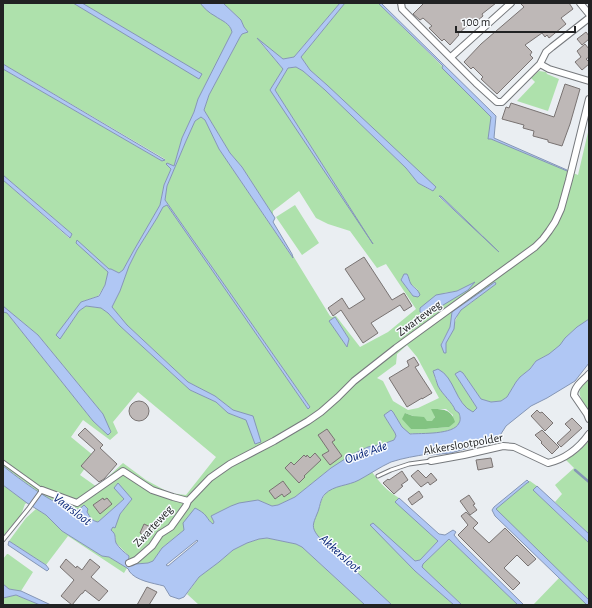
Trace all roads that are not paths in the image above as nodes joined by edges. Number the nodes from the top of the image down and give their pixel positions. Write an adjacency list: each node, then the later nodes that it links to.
1 (511, 3): 6 (street)
2 (580, 3): 4 (street)
3 (401, 6): 6 (street)
4 (589, 14)
5 (589, 18): 7 (street)
6 (451, 57): 7 (street)
7 (540, 64): 8 (street)
8 (589, 82)
9 (589, 99): 17 (street, Zwarteweg)
10 (589, 374): 11 (street)
11 (589, 418)
12 (589, 434): 13 (street, Akkerslootpolder)
13 (430, 461): 15 (lane, Akkerslootpolder)
14 (3, 462): 16 (lane)
15 (378, 476)
16 (42, 490): 17 (street, Zwarteweg); 18 (lane)
17 (188, 500): 19 (street, Zwarteweg)
18 (3, 540)
19 (130, 563)

